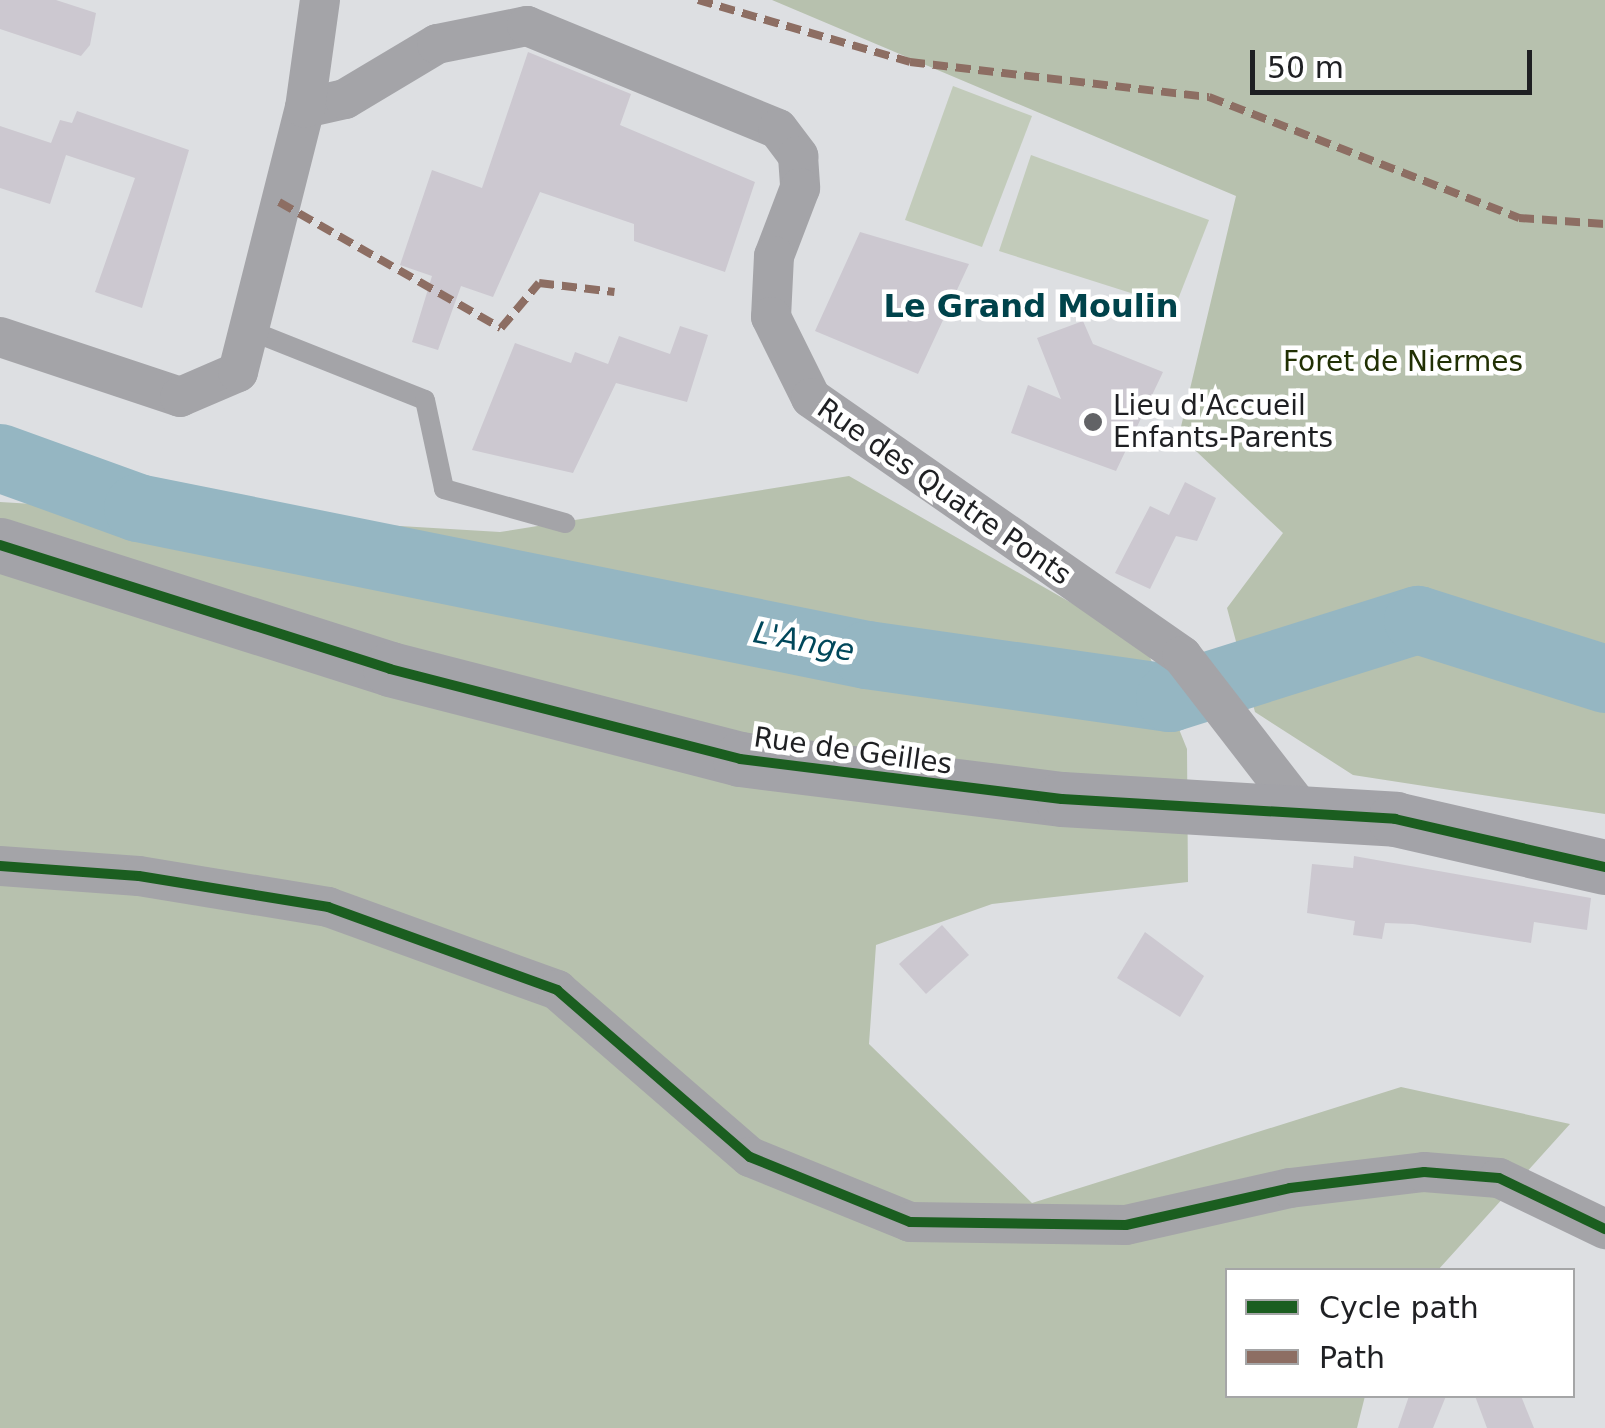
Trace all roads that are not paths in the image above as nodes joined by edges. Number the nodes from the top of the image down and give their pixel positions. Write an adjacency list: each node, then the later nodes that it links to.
1 (320, 0): 2 (street)
2 (305, 108): 3 (street); 7 (street, Rue des Quatre Ponts)
3 (249, 330): 4 (street); 5 (lane)
4 (0, 336)
5 (564, 523)
6 (0, 546): 7 (street, Rue de Geilles)
7 (1301, 810): 9 (street, Rue de Geilles)
8 (0, 866): 10 (street)
9 (1605, 867)
10 (1605, 1229)

